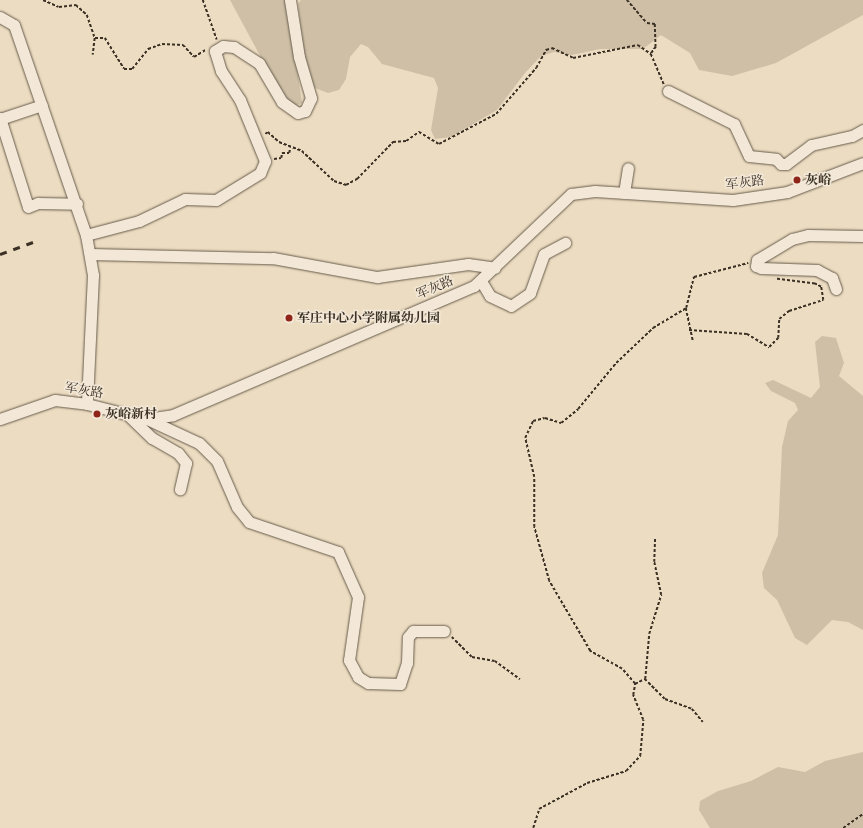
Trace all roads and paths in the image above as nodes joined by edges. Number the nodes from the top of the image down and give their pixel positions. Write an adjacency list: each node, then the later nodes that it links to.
1 (44, 0): 6 (path)
2 (203, 0): 7 (path)
3 (290, 0): 7 (street)
4 (627, 0): 8 (path)
5 (0, 18): 11 (street)
6 (95, 38): 7 (path); 9 (path)
7 (218, 49): 14 (street)
8 (651, 54): 10 (path); 15 (path)
9 (93, 55)
10 (668, 91): 13 (street)
11 (42, 105): 12 (street); 20 (street)
12 (0, 119): 20 (street)
13 (863, 130)
14 (257, 141): 15 (path); 17 (street)
15 (290, 148): 17 (path)
16 (863, 163): 19 (street, 军灰路)
17 (264, 164): 21 (street)
18 (628, 168): 19 (street)
19 (624, 193): 26 (street, 军灰路)
20 (77, 204): 21 (street)
21 (86, 235): 24 (street)
22 (863, 236): 25 (street)
23 (565, 243): 28 (street)
24 (90, 254): 26 (street); 33 (street)
25 (756, 266): 29 (street); 30 (path)
26 (495, 268): 28 (street, 军灰路)
27 (770, 278): 31 (path)
28 (481, 281): 36 (street, 军灰路)
29 (836, 288)
30 (686, 308): 31 (path); 42 (path)
31 (690, 330): 32 (path)
32 (693, 341)
33 (87, 404): 34 (street, 军灰路); 35 (street, 军灰路)
34 (129, 416): 36 (street, 军灰路); 37 (street)
35 (0, 419)
36 (146, 419): 39 (street)
37 (180, 489)
38 (655, 539): 41 (path)
39 (444, 631): 40 (path)
40 (520, 679)
41 (645, 679): 42 (path); 43 (path)
42 (635, 684): 45 (path)
43 (702, 722)
44 (863, 814): 46 (path)
45 (533, 828)
46 (843, 828)

